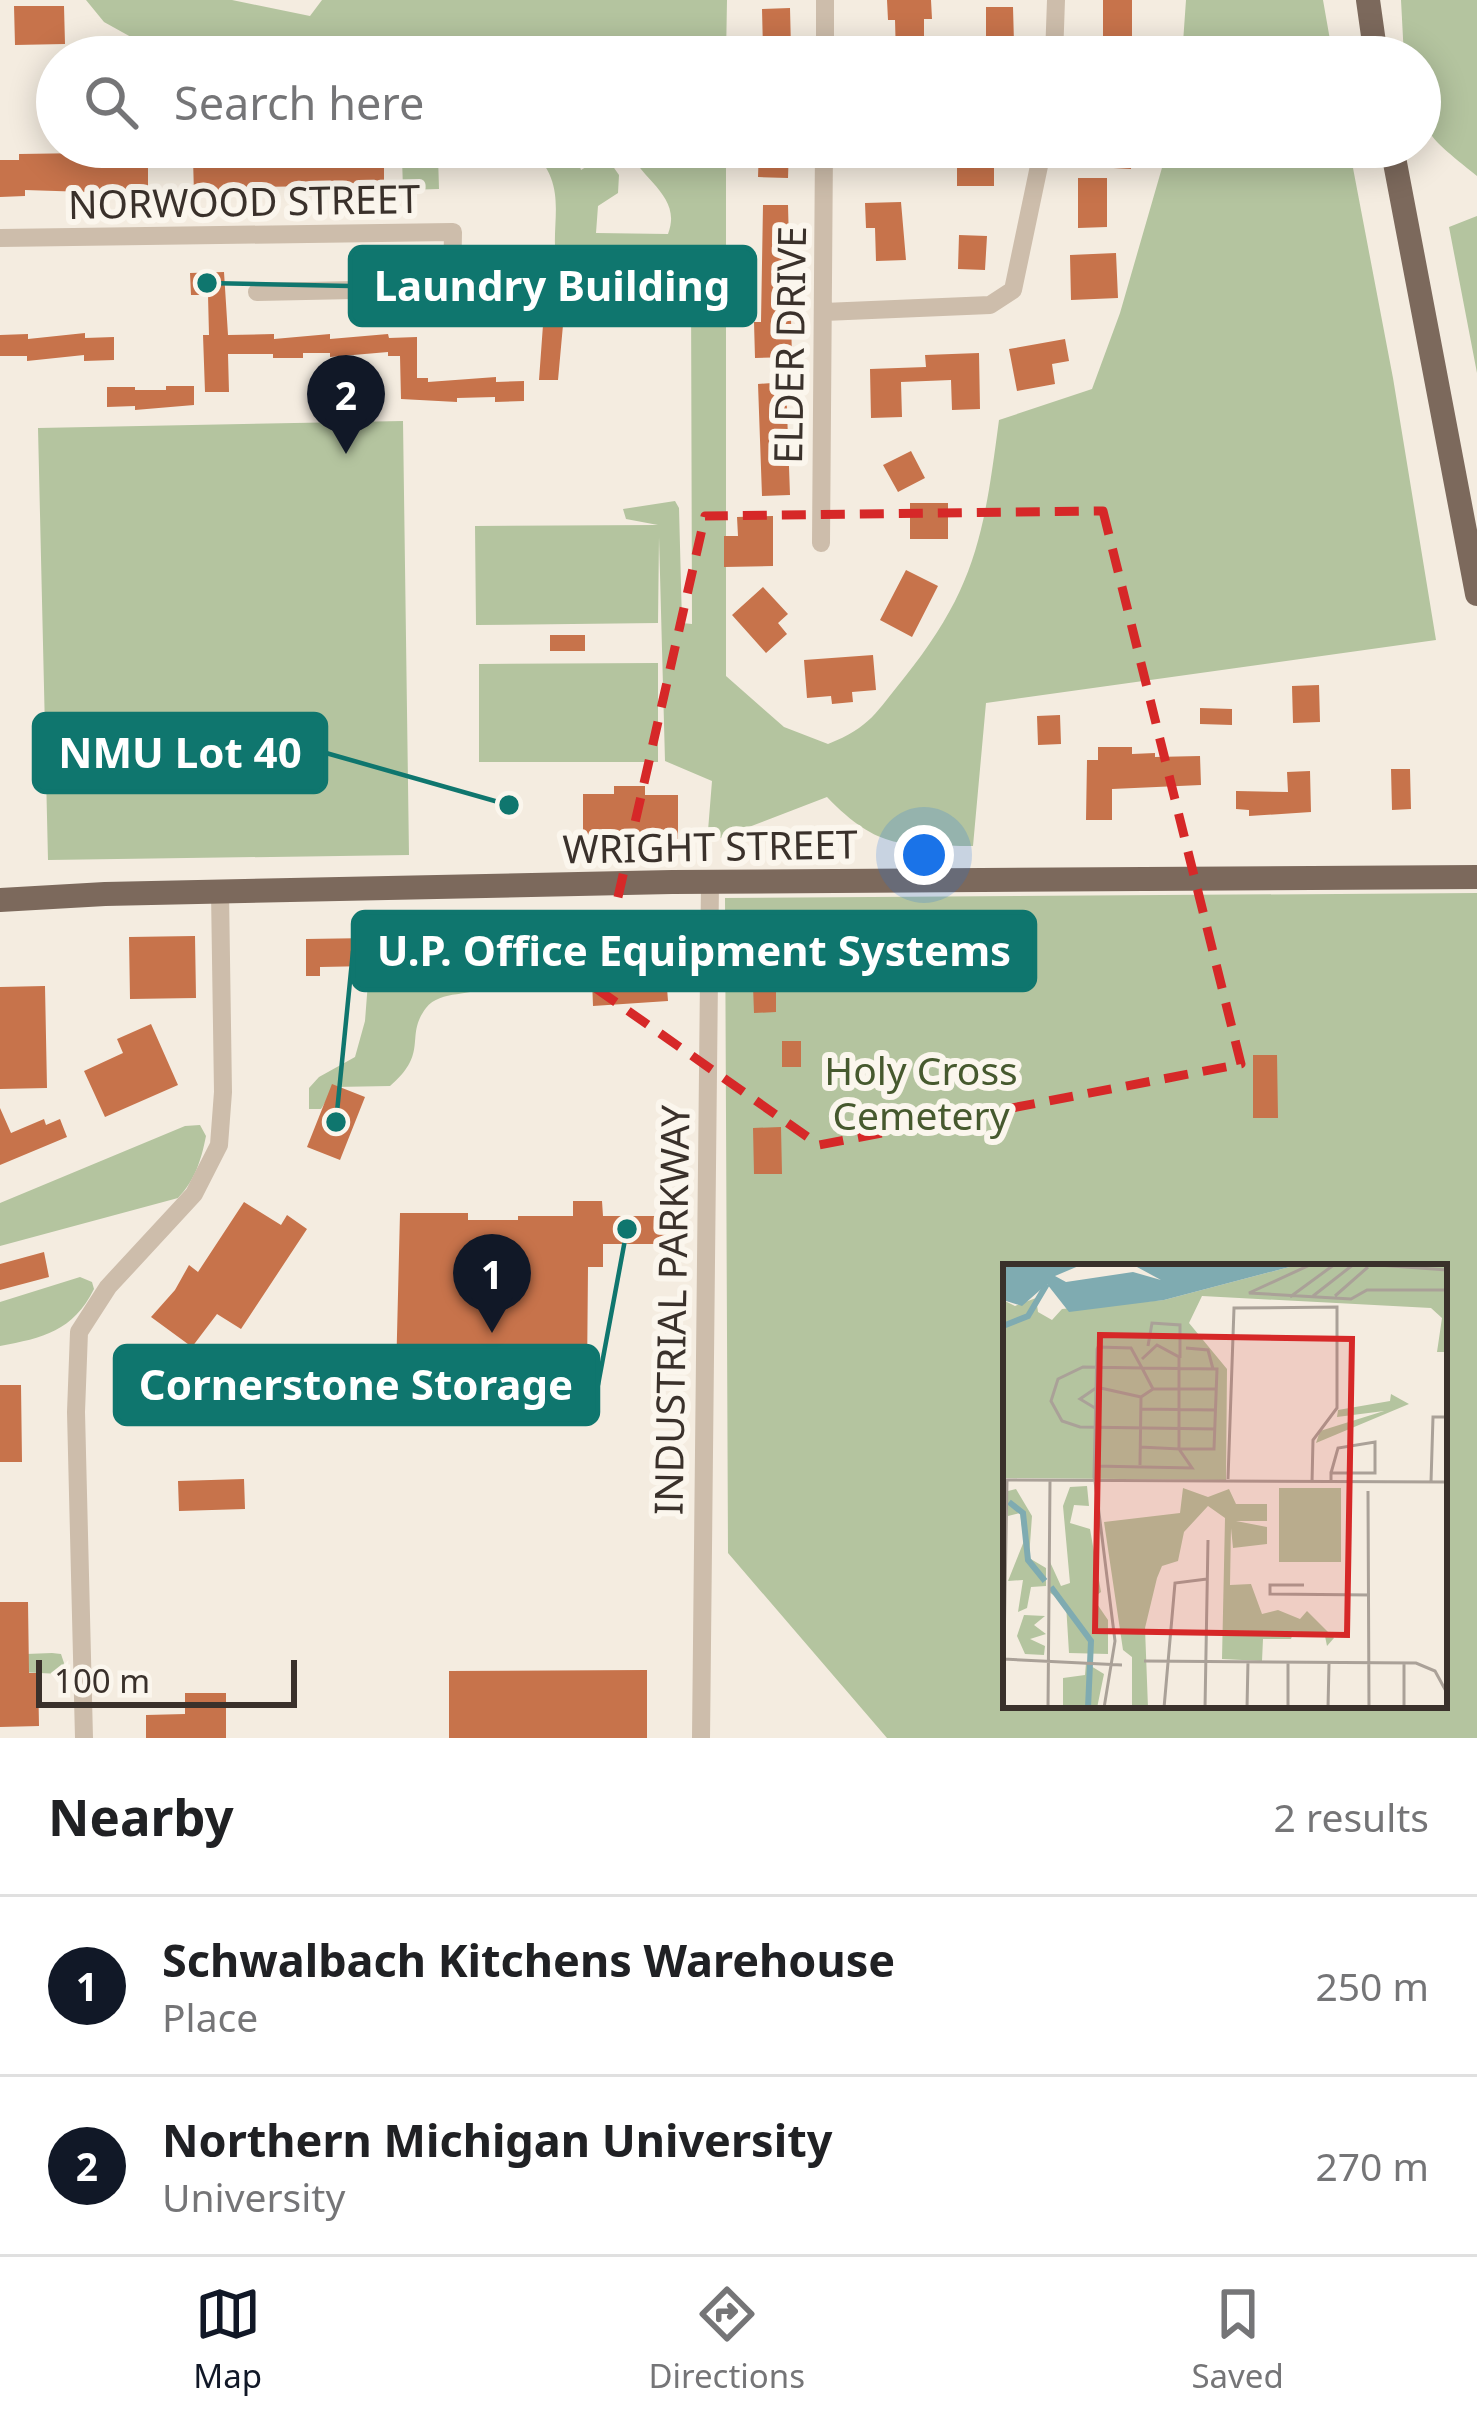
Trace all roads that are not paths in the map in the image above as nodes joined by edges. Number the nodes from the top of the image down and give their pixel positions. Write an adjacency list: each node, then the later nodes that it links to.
1 (825, 0): 4 (street)
2 (1056, 0): 5 (street)
3 (1368, 0): 6 (main road)
4 (825, 36)
5 (1055, 36)
6 (1373, 36)
7 (824, 168): 12 (street, ELDER DRIVE)
8 (1038, 168): 12 (street)
9 (1395, 168): 14 (main road)
10 (0, 238): 11 (street, NORWOOD STREET)
11 (257, 292)
12 (824, 312): 13 (street, ELDER DRIVE)
13 (821, 543)
14 (1477, 593)
15 (1477, 877): 16 (main road, WRIGHT STREET)
16 (710, 882): 17 (main road, WRIGHT STREET); 20 (street, INDUSTRIAL PARKWAY)
17 (220, 892): 18 (main road, WRIGHT STREET); 19 (street)
18 (5, 896)
19 (83, 1738)
20 (700, 1738)

